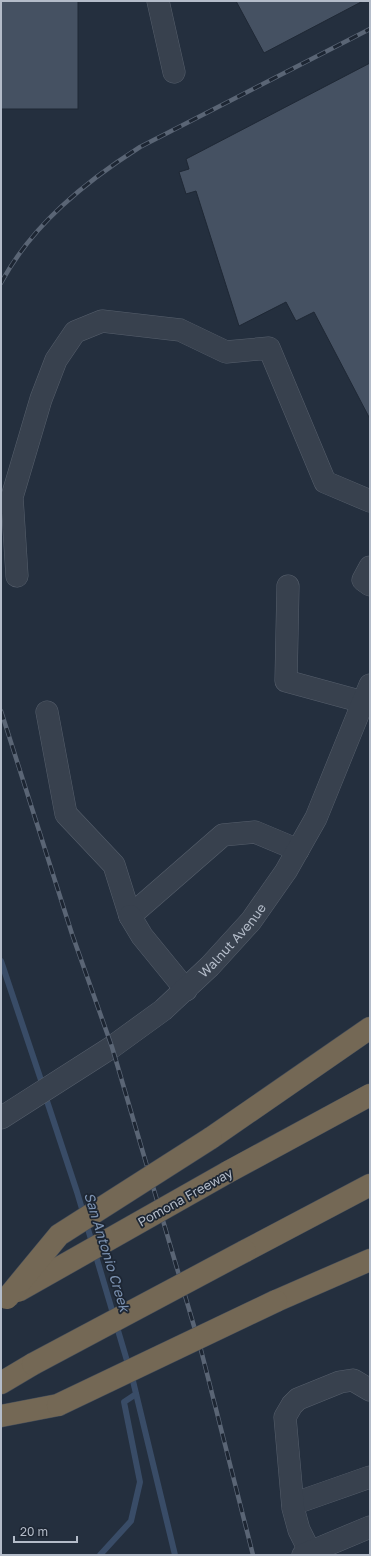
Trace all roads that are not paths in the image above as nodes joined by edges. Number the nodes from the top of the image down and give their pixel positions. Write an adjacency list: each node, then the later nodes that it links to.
1 (158, 1): 2 (street)
2 (174, 72)
3 (370, 501): 5 (street)
4 (370, 567): 7 (street)
5 (17, 576)
6 (288, 586): 8 (street)
7 (370, 586)
8 (367, 694): 10 (street, Walnut Avenue)
9 (47, 712): 12 (street)
10 (362, 727): 11 (street, Walnut Avenue)
11 (298, 850): 12 (street); 13 (street, Walnut Avenue)
12 (130, 916): 13 (street)
13 (186, 990): 16 (street, Walnut Avenue)
14 (370, 1028): 19 (highway, bridge)
15 (370, 1095): 19 (highway, Pomona Freeway, bridge)
16 (1, 1118)
17 (370, 1185): 20 (highway, bridge)
18 (370, 1260): 22 (highway, bridge)
19 (4, 1300)
20 (1, 1383)
21 (370, 1390): 24 (street)
22 (1, 1416)
23 (370, 1477): 24 (street)
24 (293, 1504): 26 (street)
25 (370, 1527): 26 (street)
26 (307, 1553)

